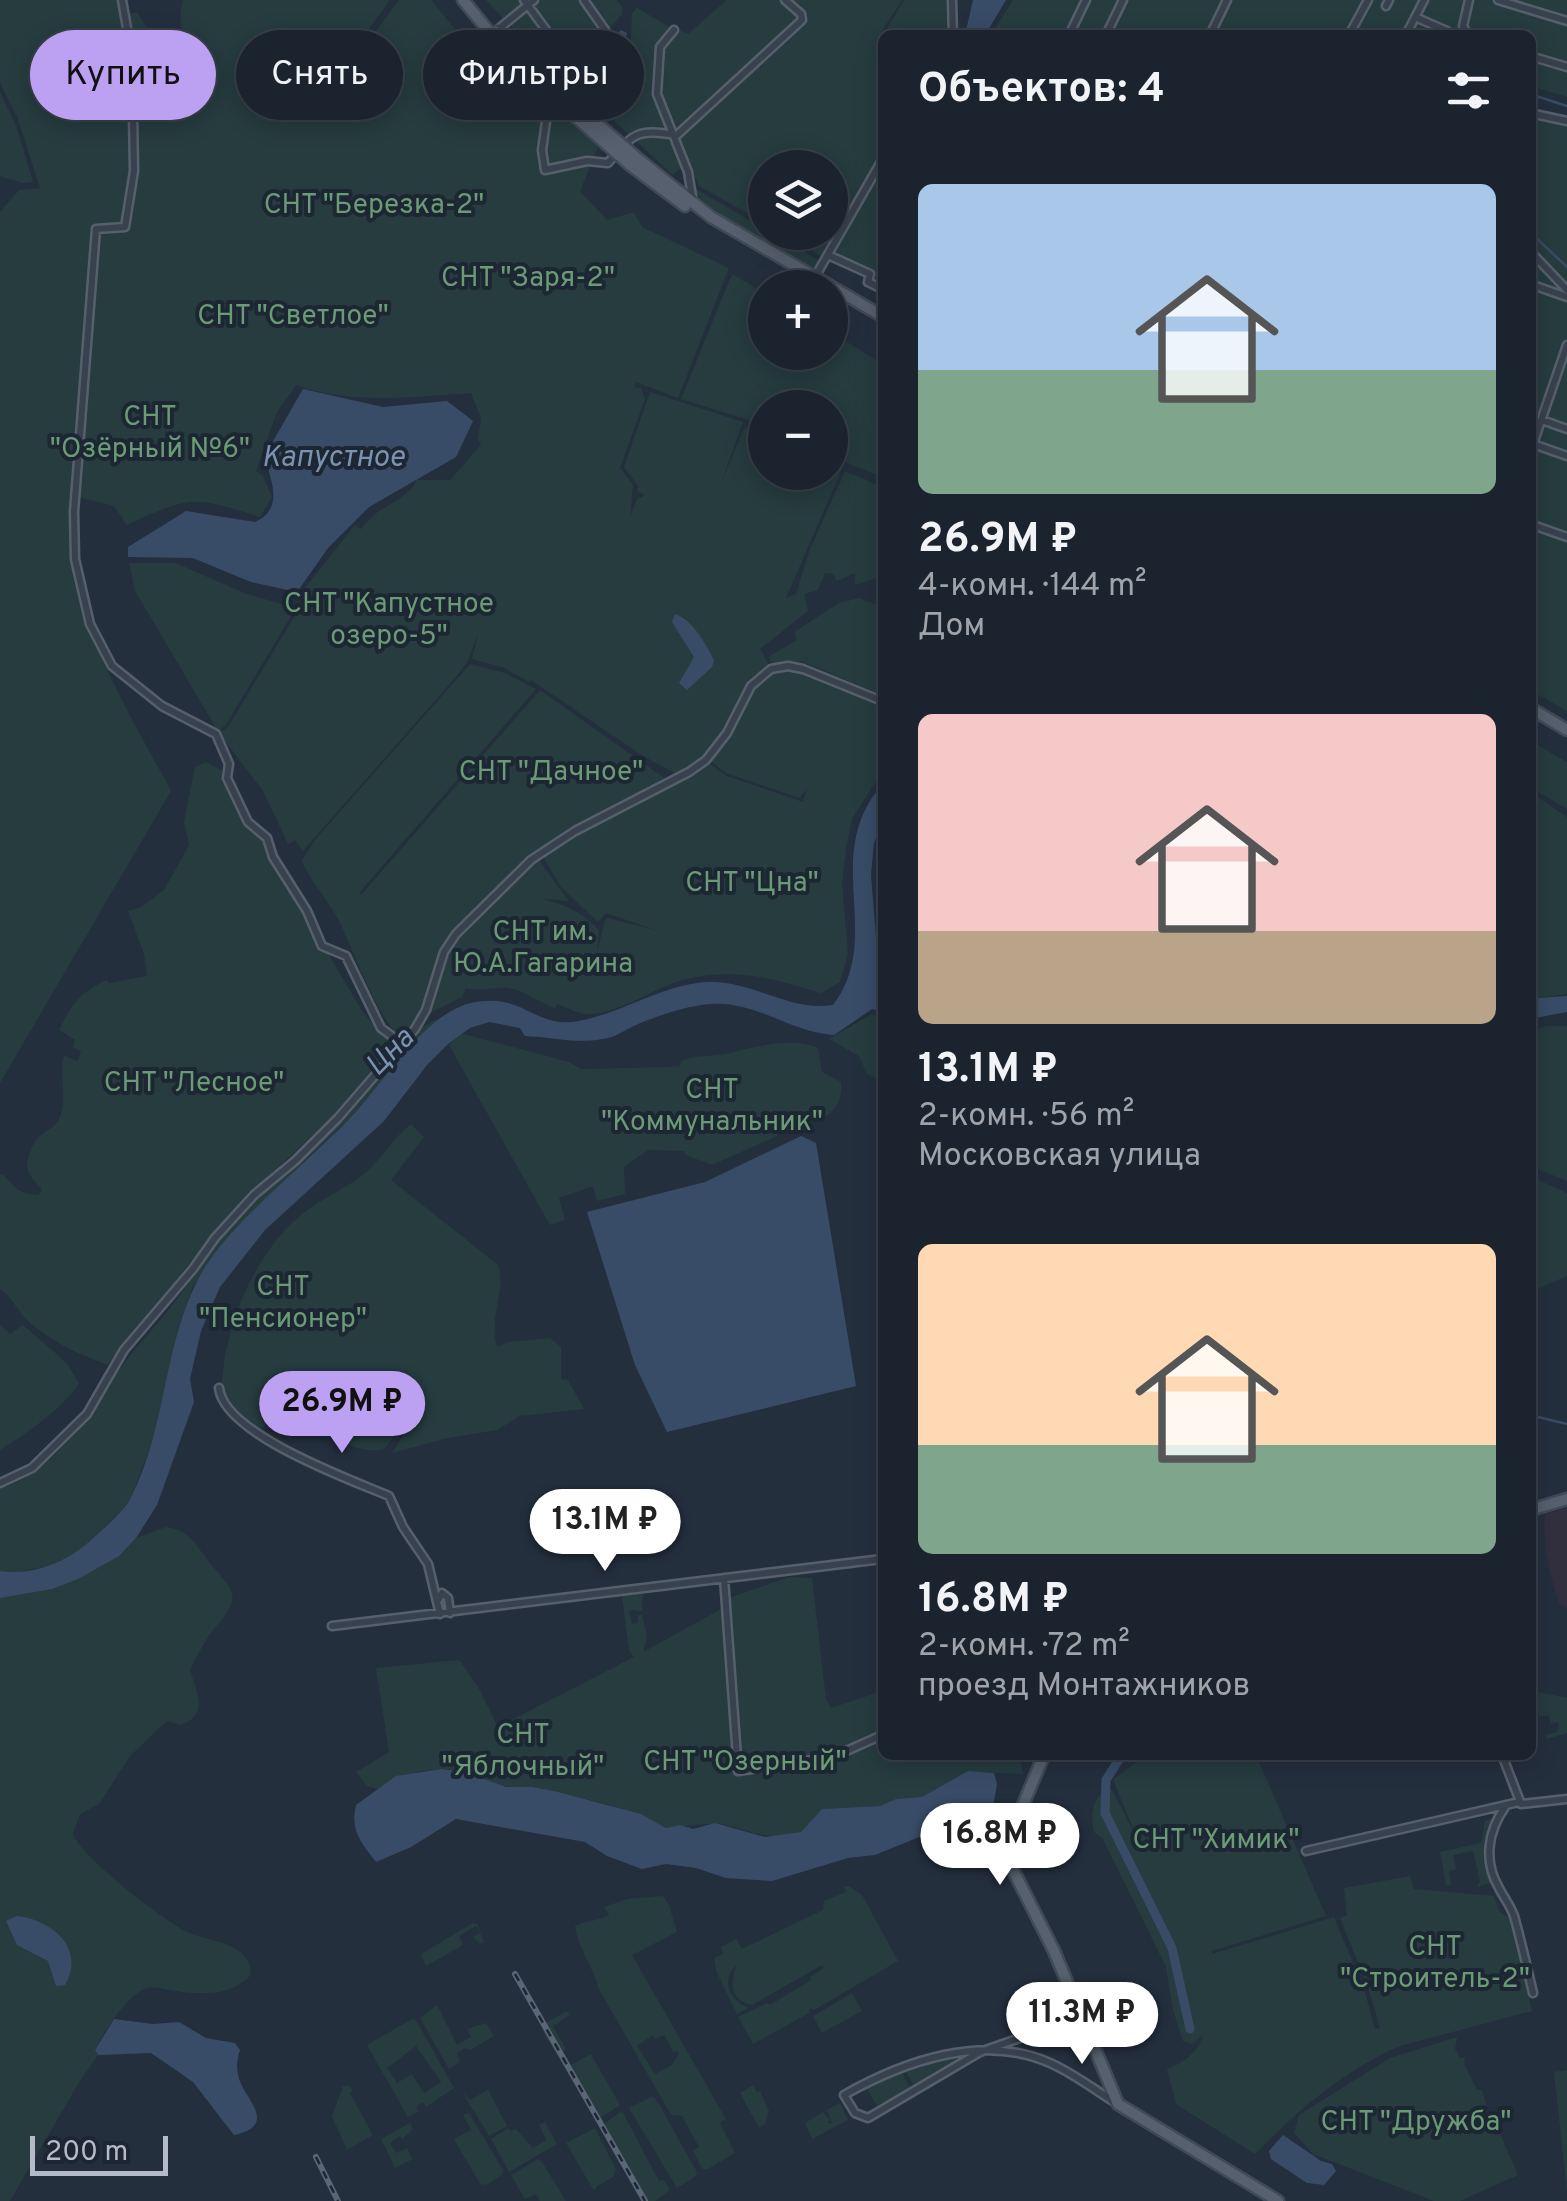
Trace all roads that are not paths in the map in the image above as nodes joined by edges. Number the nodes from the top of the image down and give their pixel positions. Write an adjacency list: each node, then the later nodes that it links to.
1 (122, 0): 66 (street)
2 (466, 0): 19 (main road); 20 (main road)
3 (534, 0): 15 (street)
4 (584, 0): 37 (street)
5 (785, 0): 37 (street)
6 (952, 0): 16 (street)
7 (960, 0): 16 (street)
8 (1086, 0): 25 (street)
9 (1123, 0): 26 (street)
10 (1227, 0): 27 (street)
11 (1368, 0): 28 (street)
12 (1424, 0): 17 (street)
13 (1469, 0): 31 (street)
14 (1498, 0): 18 (street)
15 (525, 3): 21 (street); 22 (street)
16 (954, 14): 24 (street)
17 (1415, 17): 29 (street); 30 (street)
18 (1567, 22)
19 (489, 30)
20 (495, 30)
21 (497, 30)
22 (546, 30)
23 (674, 30): 37 (street)
24 (953, 30)
25 (1071, 30)
26 (1108, 30)
27 (1212, 30)
28 (1351, 30)
29 (1408, 30)
30 (1445, 30)
31 (1465, 30)
32 (1536, 58): 33 (street)
33 (1567, 67)
34 (1536, 113): 36 (street)
35 (586, 120): 38 (main road, bridge)
36 (1567, 121)
37 (672, 134): 40 (street)
38 (634, 161): 40 (main road); 43 (main road)
39 (878, 167): 41 (street)
40 (693, 204): 44 (main road)
41 (828, 255): 45 (street); 46 (street)
42 (1536, 257): 48 (street)
43 (794, 270)
44 (803, 270)
45 (819, 270)
46 (878, 286)
47 (1536, 286): 48 (street)
48 (1567, 294)
49 (848, 298): 51 (main road)
50 (848, 300): 52 (main road)
51 (878, 316)
52 (878, 317)
53 (1567, 345): 54 (street)
54 (1558, 372): 55 (street); 56 (street)
55 (1567, 376)
56 (1542, 420): 57 (street); 58 (street)
57 (1567, 429)
58 (1536, 436)
59 (1536, 445): 60 (street)
60 (1567, 456)
61 (1536, 526): 62 (street)
62 (1567, 537)
63 (878, 699): 66 (street)
64 (1536, 712): 65 (main road)
65 (1567, 730)
66 (401, 1043): 68 (street)
67 (219, 1388): 73 (street)
68 (0, 1483)
69 (1567, 1500): 70 (main road)
70 (1536, 1508)
71 (878, 1559): 72 (street)
72 (724, 1578): 74 (street); 77 (street)
73 (437, 1602): 74 (street); 75 (street)
74 (450, 1612): 75 (street)
75 (440, 1614): 76 (street)
76 (332, 1626)
77 (878, 1737)
78 (1039, 1760): 85 (main road)
79 (1504, 1760): 81 (street)
80 (1567, 1799): 81 (street)
81 (1519, 1802): 82 (street)
82 (1506, 1805): 83 (street); 84 (street)
83 (1306, 1851)
84 (1533, 1993)
85 (1083, 2016): 86 (street); 87 (main road)
86 (980, 2052): 86 (street); 87 (street)
87 (1118, 2104): 88 (main road)
88 (1278, 2201)

